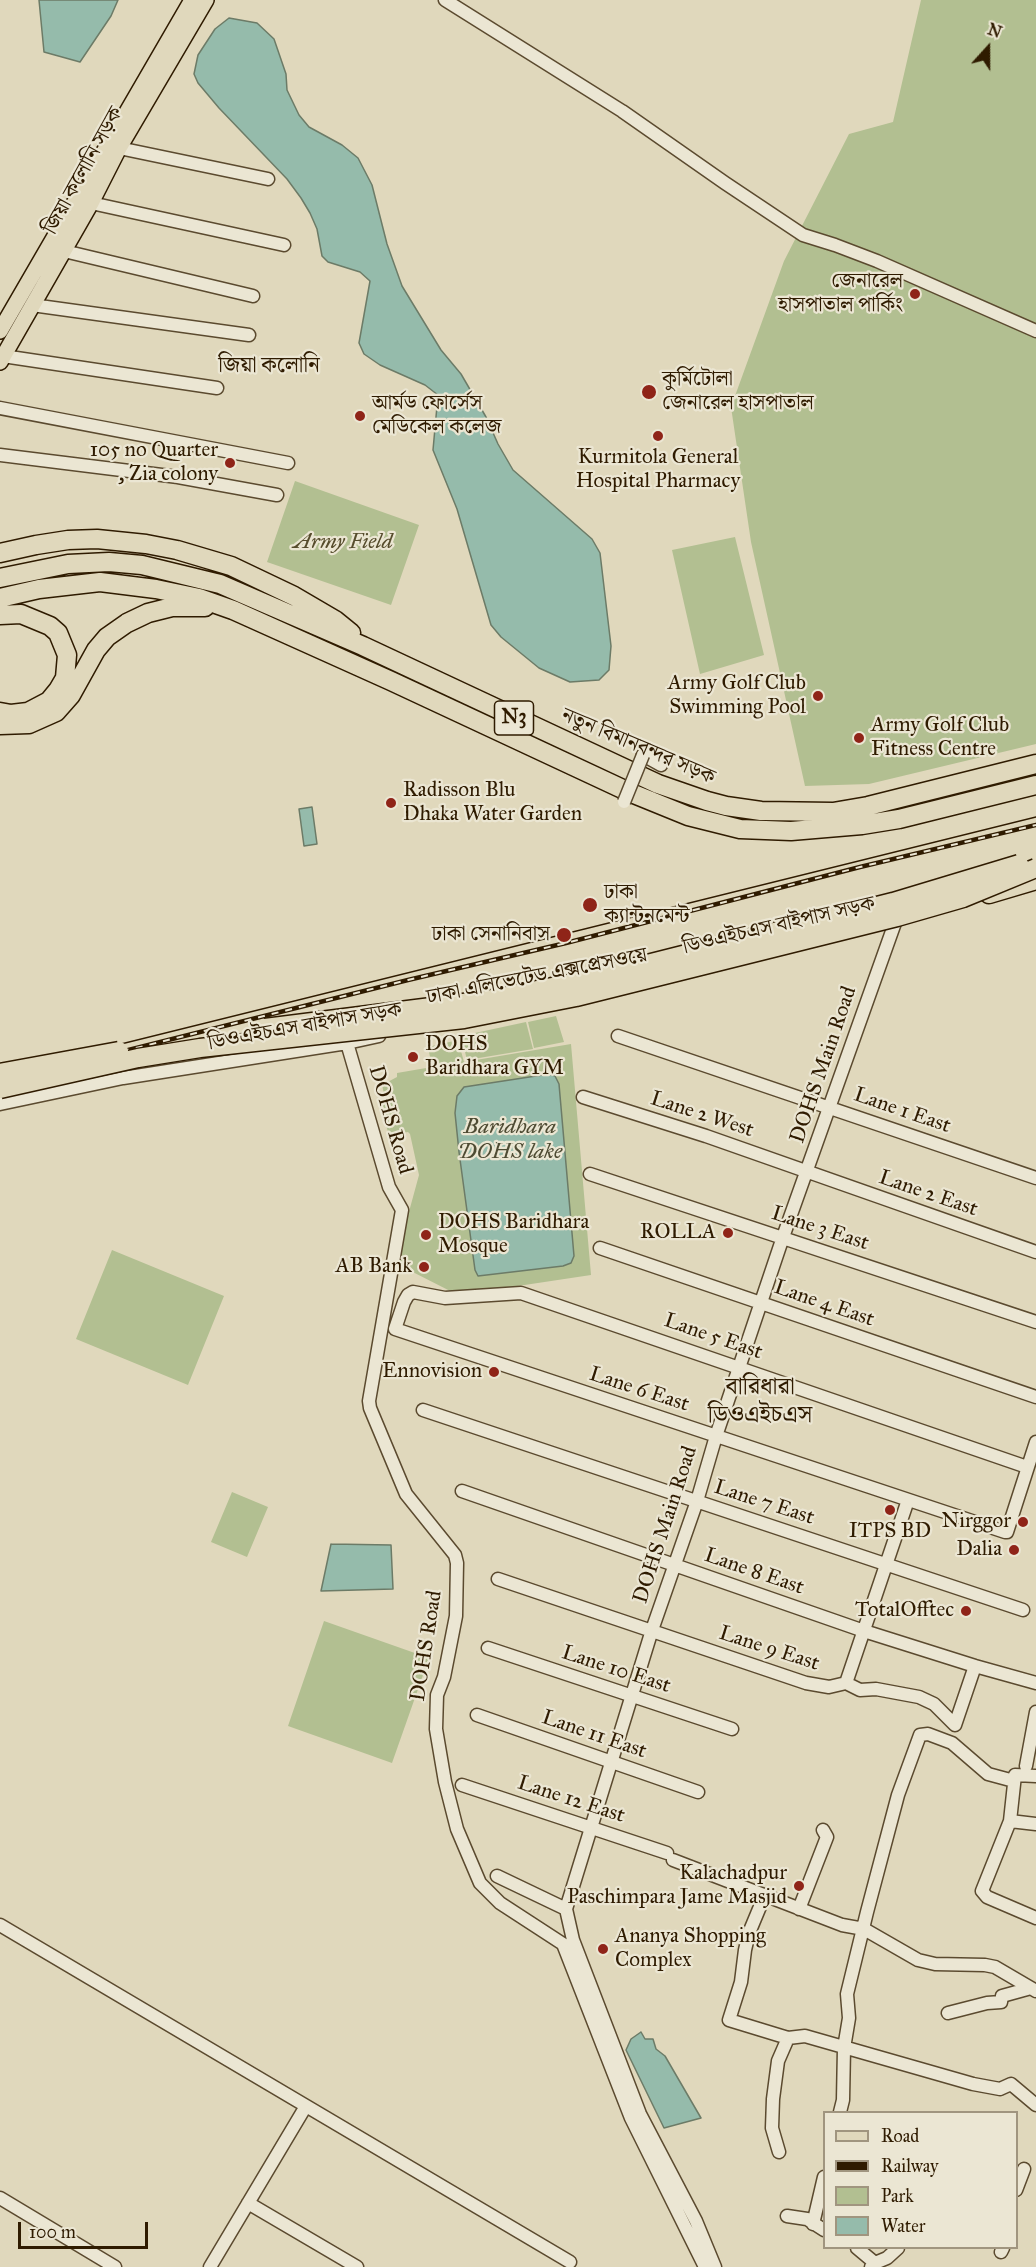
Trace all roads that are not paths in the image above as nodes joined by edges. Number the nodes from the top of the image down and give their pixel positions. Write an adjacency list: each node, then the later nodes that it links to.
1 (192, 0): 11 (main road, জিয়া কলোনি সড়ক)
2 (206, 0): 4 (main road, জিয়া কলোনি সড়ক)
3 (445, 0): 12 (street)
4 (119, 148): 5 (street); 6 (main road, জিয়া কলোনি সড়ক)
5 (268, 179)
6 (91, 203): 7 (street); 8 (main road, জিয়া কলোনি সড়ক)
7 (284, 245)
8 (64, 251): 9 (street); 10 (main road, জিয়া কলোনি সড়ক)
9 (254, 296)
10 (33, 305): 13 (street); 14 (main road, জিয়া কলোনি সড়ক)
11 (0, 331)
12 (1036, 332)
13 (249, 335)
14 (2, 359): 15 (street)
15 (217, 388)
16 (0, 408): 18 (street)
17 (0, 455): 19 (street)
18 (288, 463)
19 (277, 495)
20 (0, 553): 25 (highway)
21 (0, 578): 25 (highway, নতুন বিমানবন্দর সড়ক / N3)
22 (0, 598): 23 (highway, নতুন বিমানবন্দর সড়ক / N3)
23 (233, 610): 28 (highway); 29 (highway, নতুন বিমানবন্দর সড়ক / N3)
24 (0, 615): 26 (highway)
25 (363, 646): 27 (highway, নতুন বিমানবন্দর সড়ক / N3)
26 (0, 712)
27 (509, 716): 29 (highway); 30 (highway, নতুন বিমানবন্দর সড়ক / N3)
28 (0, 725)
29 (500, 734): 32 (highway, নতুন বিমানবন্দর সড়ক / N3)
30 (1036, 764)
31 (661, 765): 33 (street, bridge)
32 (1036, 785)
33 (620, 800)
34 (1036, 857): 42 (highway, ঢাকা এলিভেটেড এক্সপ্রেসওয়ে, bridge)
35 (1036, 868): 38 (highway, ঢাকা এলিভেটেড এক্সপ্রেসওয়ে, bridge)
36 (1036, 873): 39 (street, ডিওএইচএস বাইপাস সড়ক)
37 (1036, 880): 38 (highway)
38 (963, 898): 43 (highway, ঢাকা এলিভেটেড এক্সপ্রেসওয়ে, bridge)
39 (896, 920): 41 (street, ডিওএইচএস বাইপাস সড়ক); 46 (street, DOHS Main Road)
40 (618, 1036): 46 (street, Lane 1 East)
41 (347, 1043): 45 (street, ডিওএইচএস বাইপাস সড়ক); 96 (street, DOHS Road)
42 (0, 1073)
43 (0, 1089)
44 (583, 1097): 47 (street, Lane 2 West)
45 (0, 1104)
46 (828, 1107): 47 (street, DOHS Main Road); 49 (street, Lane 1 East)
47 (807, 1172): 50 (street, DOHS Main Road); 52 (street, Lane 2 East)
48 (590, 1174): 50 (street, Lane 3 East)
49 (1036, 1178)
50 (783, 1237): 53 (street, DOHS Main Road); 54 (street, Lane 3 East)
51 (600, 1248): 53 (street, Lane 4 East)
52 (1036, 1252)
53 (761, 1303): 56 (street, DOHS Main Road); 57 (street, Lane 4 East)
54 (1036, 1322)
55 (395, 1329): 56 (street, Lane 5 East); 59 (street, Lane 6 East)
56 (740, 1367): 59 (street, DOHS Main Road); 61 (street, Lane 5 East)
57 (1036, 1396)
58 (423, 1410): 64 (street, Lane 7 East)
59 (716, 1436): 63 (street, Lane 6 East); 64 (street, DOHS Main Road)
60 (1036, 1442): 61 (street)
61 (1028, 1467): 63 (street, Lane 6 East)
62 (462, 1491): 66 (street, Lane 8 East)
63 (908, 1500): 65 (street)
64 (697, 1501): 65 (street, Lane 7 East); 66 (street, DOHS Main Road)
65 (886, 1564): 68 (street, Lane 7 East); 70 (street)
66 (674, 1565): 69 (street, DOHS Main Road); 70 (street, Lane 8 East)
67 (498, 1579): 69 (street, Lane 9 East)
68 (1023, 1610)
69 (652, 1630): 73 (street, Lane 9 East); 75 (street, DOHS Main Road)
70 (864, 1630): 72 (street, Lane 8 East); 73 (street)
71 (488, 1647): 75 (street, Lane 10 East)
72 (975, 1666): 73 (street, Lane 9 East); 74 (street, Lane 8 East)
73 (846, 1683)
74 (1036, 1683)
75 (631, 1695): 78 (street, Lane 10 East); 79 (street, DOHS Main Road)
76 (1036, 1712): 80 (street)
77 (477, 1715): 79 (street, Lane 11 East)
78 (732, 1729)
79 (610, 1761): 84 (street, Lane 11 East); 87 (street, DOHS Main Road)
80 (1026, 1766)
81 (1036, 1776): 82 (street)
82 (1014, 1781): 85 (street); 95 (street)
83 (462, 1785): 87 (street, Lane 12 East)
84 (699, 1792)
85 (1010, 1821): 86 (street); 93 (street)
86 (1036, 1824)
87 (591, 1828): 90 (street, Lane 12 East); 91 (street, DOHS Main Road)
88 (823, 1830): 92 (street)
89 (497, 1876): 91 (street)
90 (764, 1897): 92 (street, Lane 12 East); 99 (street)
91 (560, 1907): 96 (street)
92 (799, 1909): 95 (street, Lane 12 East)
93 (1036, 1918)
94 (0, 1925): 102 (street)
95 (864, 1929): 97 (street, Lane 12 East); 100 (street)
96 (568, 1942): 119 (street); 120 (street)
97 (1034, 1990): 98 (street)
98 (948, 2013)
99 (788, 2038): 100 (street); 104 (street)
100 (844, 2048): 101 (street); 103 (street)
101 (1036, 2105)
102 (306, 2106): 109 (street); 114 (street)
103 (840, 2111)
104 (779, 2152)
105 (1025, 2168): 106 (street)
106 (1018, 2187)
107 (823, 2194): 111 (street)
108 (0, 2198): 116 (street)
109 (248, 2203): 117 (street); 118 (street)
110 (787, 2216): 111 (street)
111 (819, 2227)
112 (859, 2249): 115 (street)
113 (896, 2249): 115 (street)
114 (570, 2262)
115 (873, 2265)
116 (115, 2267)
117 (210, 2267)
118 (357, 2267)
119 (705, 2267)
120 (715, 2267)

